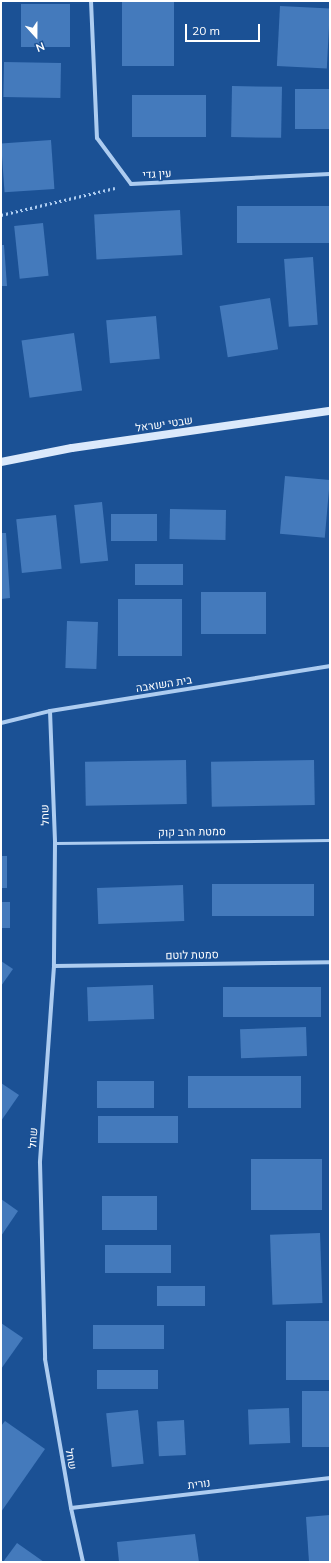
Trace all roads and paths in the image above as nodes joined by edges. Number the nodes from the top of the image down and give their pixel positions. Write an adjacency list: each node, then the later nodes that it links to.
1 (91, 1): 3 (street, עין גדי)
2 (330, 174): 3 (street, עין גדי)
3 (131, 184): 4 (path)
4 (1, 215)
5 (330, 411): 6 (street, שבטי ישראל)
6 (1, 462)
7 (330, 666): 8 (street, בית השואבה)
8 (50, 711): 9 (street, בית השואבה); 11 (street, שחל)
9 (1, 723)
10 (330, 840): 11 (lane, סמטת הרב קוק)
11 (55, 843): 13 (street, שחל)
12 (330, 962): 13 (street, סמטת לוטם)
13 (54, 966): 15 (street, שחל)
14 (330, 1478): 15 (street, נורית)
15 (70, 1508): 16 (street, שחל)
16 (83, 1562)

